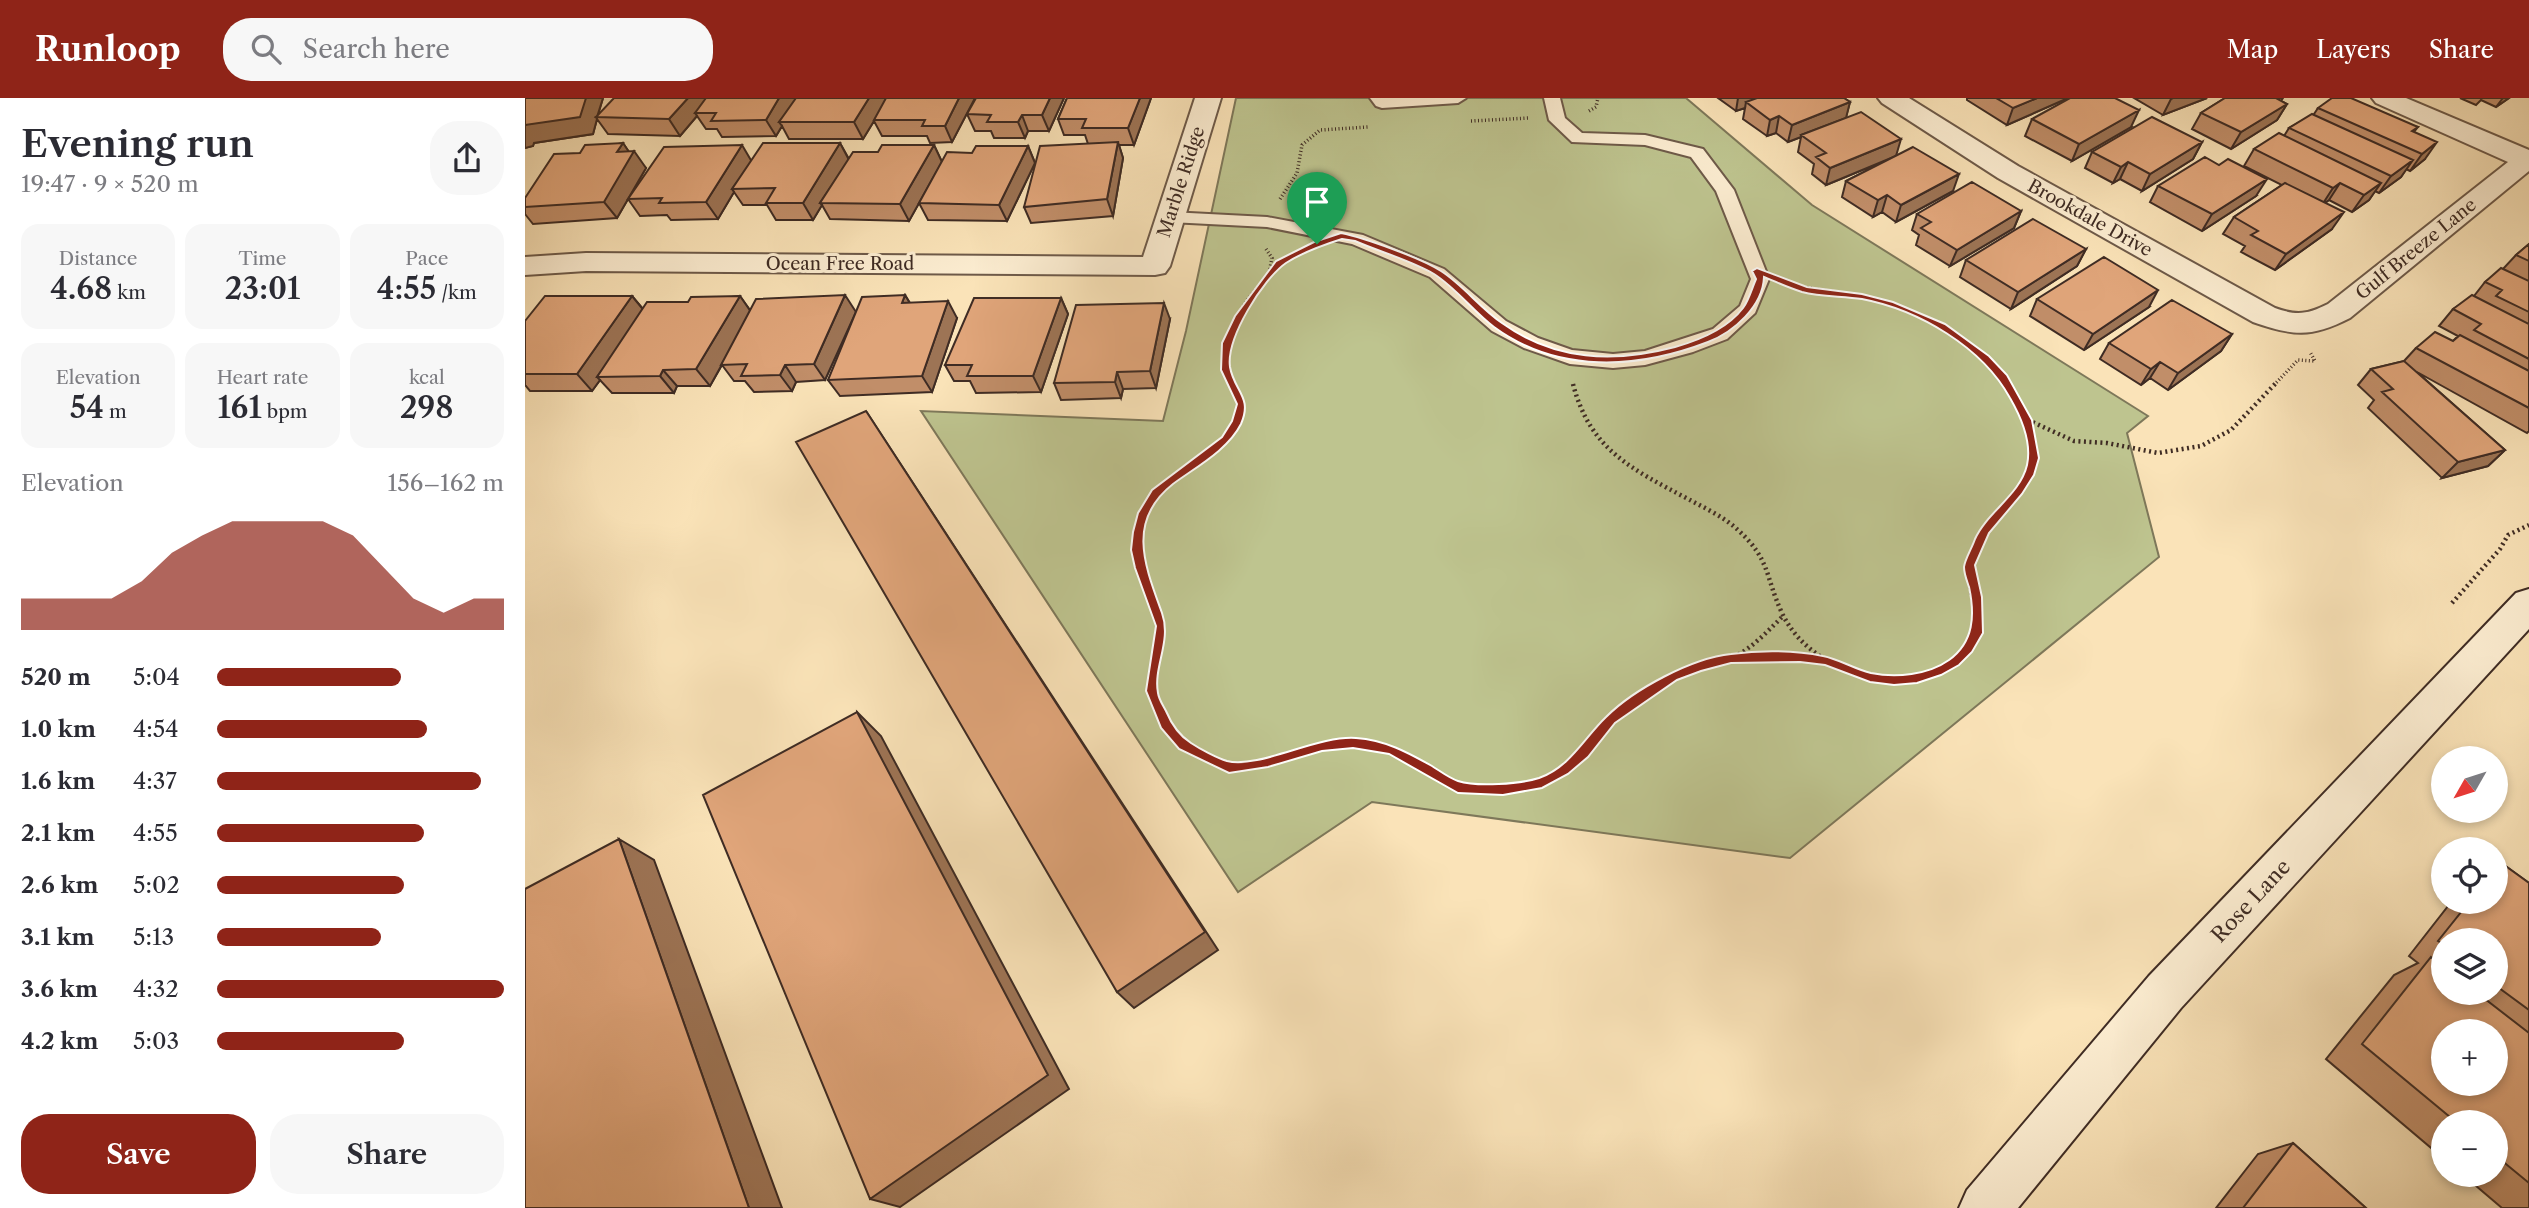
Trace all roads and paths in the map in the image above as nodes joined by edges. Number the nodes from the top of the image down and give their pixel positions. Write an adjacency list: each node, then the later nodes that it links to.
1 (1207, 98): 12 (street, Marble Ridge)
2 (1378, 98): 3 (lane)
3 (1458, 98)
4 (1552, 98): 8 (lane)
5 (1598, 98): 8 (path)
6 (1891, 98): 18 (street, Brookdale Drive)
7 (2385, 98): 11 (street)
8 (1556, 117): 9 (path); 17 (lane)
9 (1464, 122)
10 (1371, 127): 13 (path)
11 (2528, 159): 18 (street, Gulf Breeze Lane)
12 (1170, 217): 13 (lane); 16 (street, Marble Ridge)
13 (1262, 222): 14 (lane)
14 (1341, 236): 19 (lane); 25 (path)
15 (525, 265): 16 (street, Ocean Free Road)
16 (1155, 266)
17 (1757, 271): 19 (lane); 20 (path)
18 (2296, 326): 20 (path)
19 (1570, 357): 24 (path)
20 (2027, 420): 26 (path)
21 (2529, 525): 22 (path)
22 (2452, 603)
23 (2529, 604): 27 (street, Rose Lane)
24 (1783, 617): 25 (path); 26 (path)
25 (1731, 659): 26 (path)
26 (1826, 661)
27 (1985, 1208)

